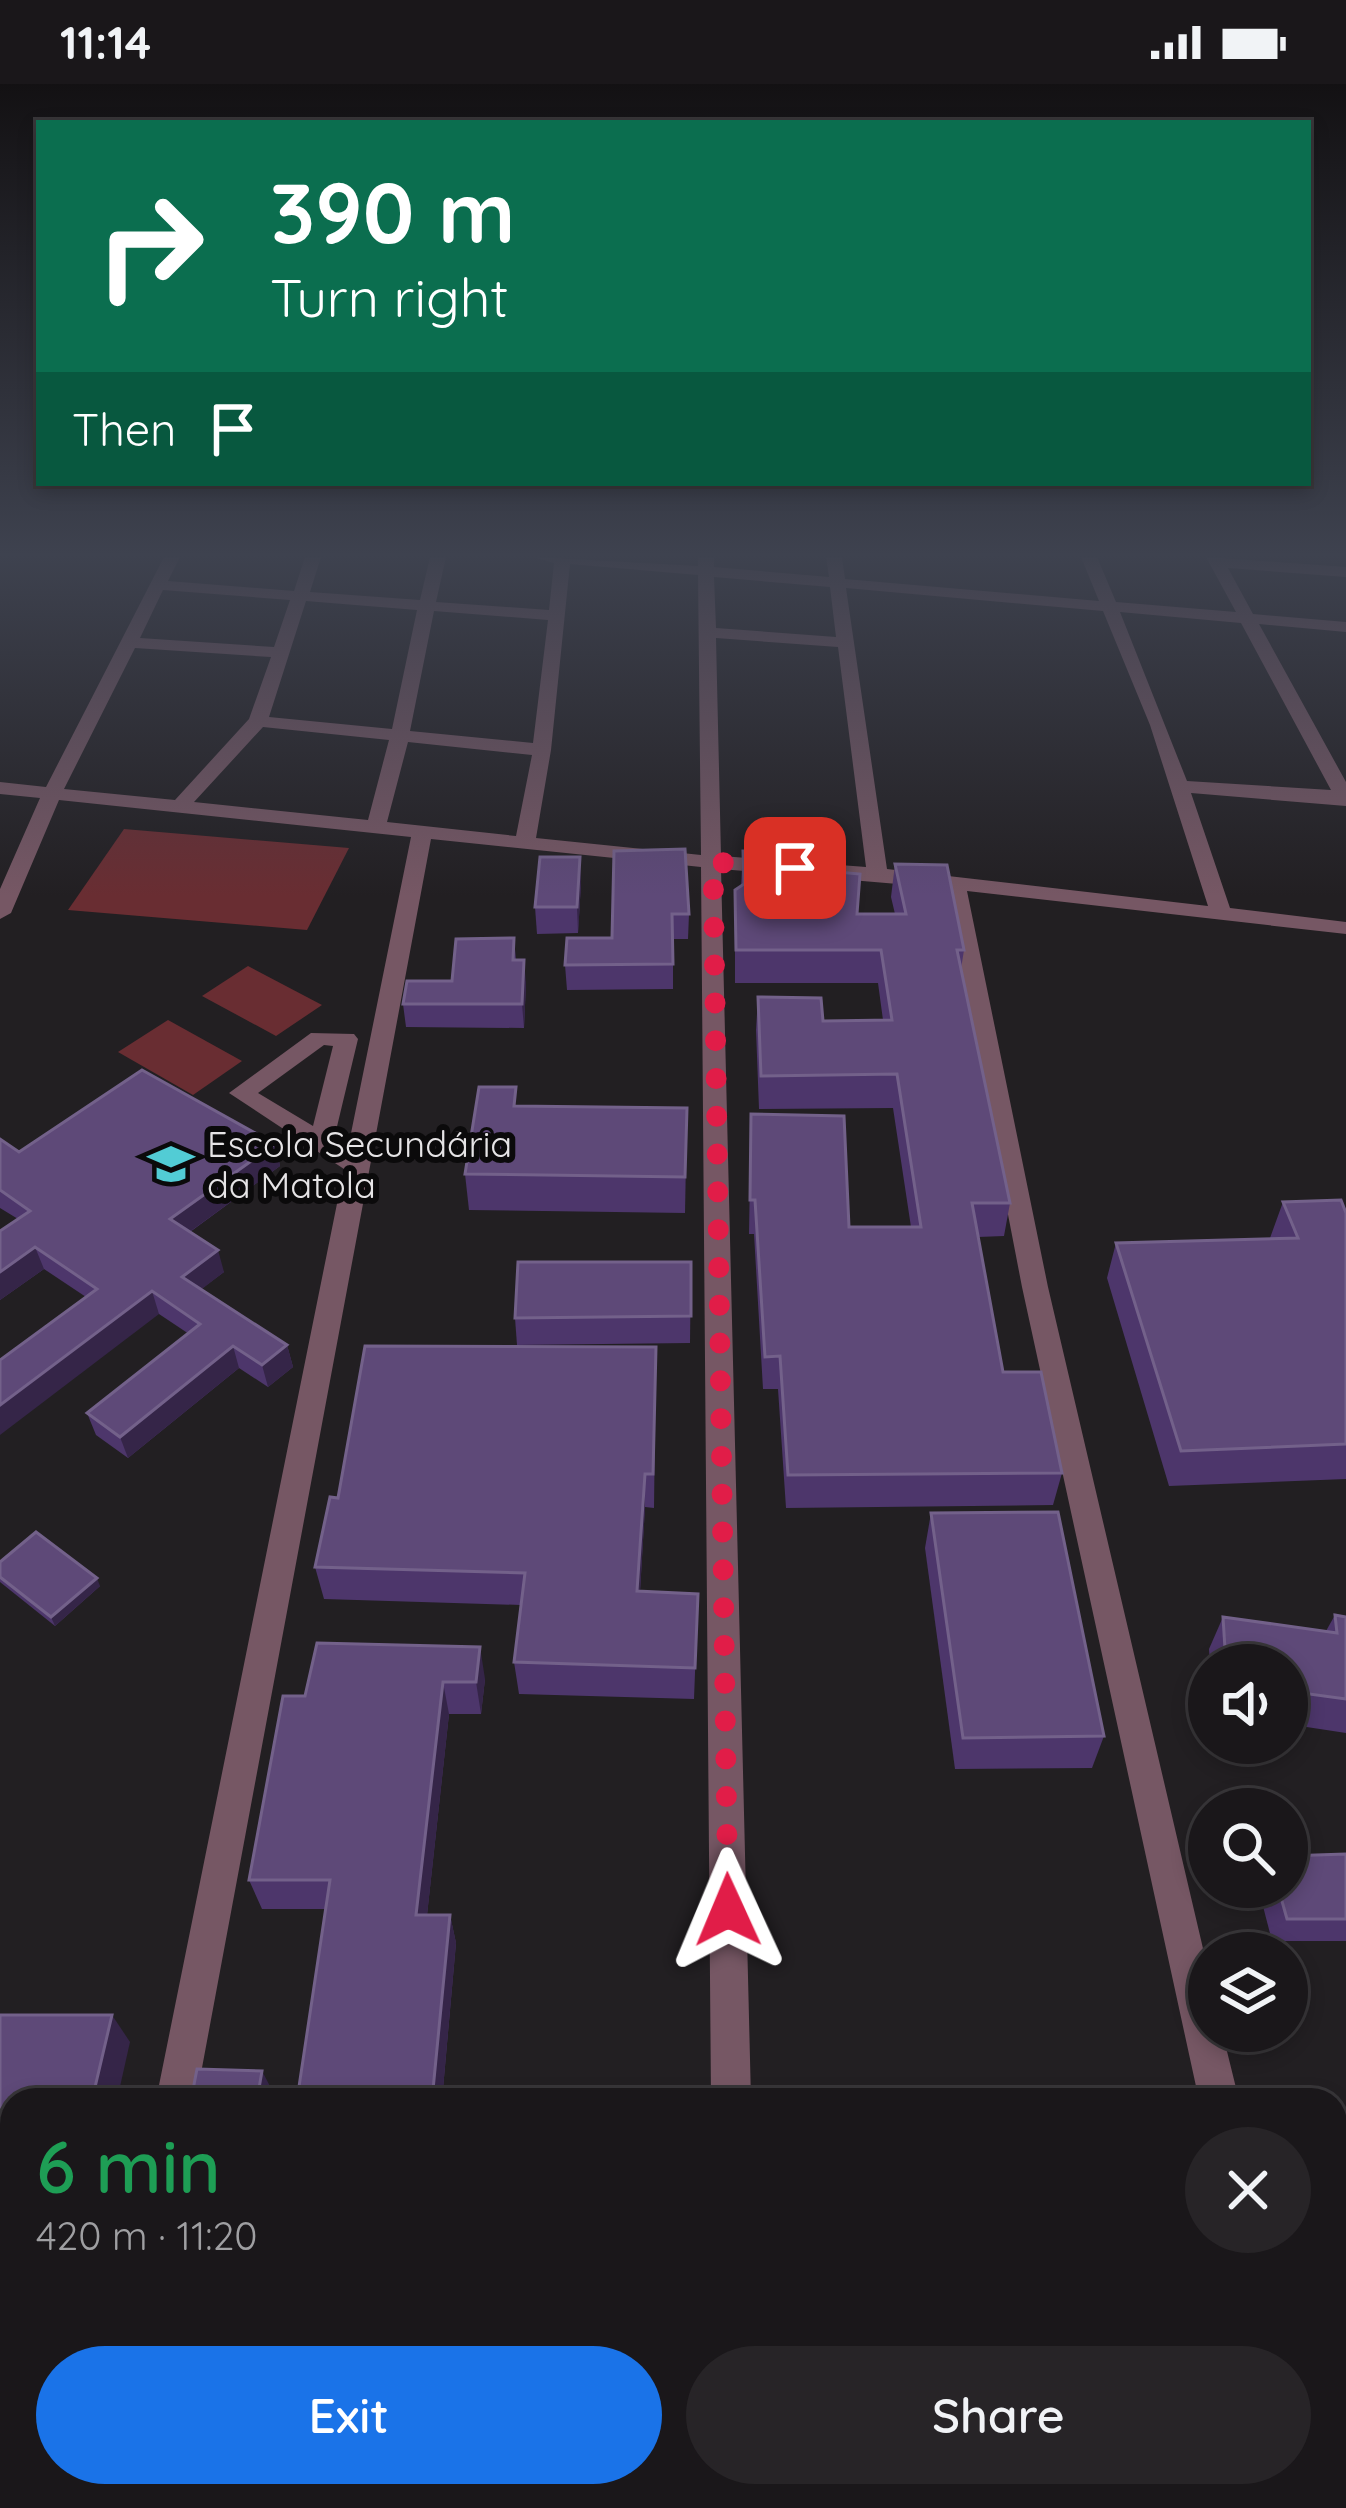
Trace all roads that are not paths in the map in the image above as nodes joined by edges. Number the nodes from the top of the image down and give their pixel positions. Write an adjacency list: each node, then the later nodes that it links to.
1 (114, 670): 14 (street)
2 (275, 670): 9 (street)
3 (412, 670): 10 (street)
4 (552, 670): 11 (street)
5 (711, 670): 20 (street)
6 (851, 670): 21 (street)
7 (1136, 670): 12 (street)
8 (1277, 670): 15 (street)
9 (258, 721): 10 (street); 16 (street)
10 (399, 734): 11 (street); 17 (street)
11 (542, 750): 19 (street)
12 (1180, 785): 15 (street); 24 (street)
13 (0, 788): 14 (street)
14 (52, 794): 16 (street); 23 (street)
15 (1345, 798)
16 (182, 804): 17 (street)
17 (376, 827): 18 (street)
18 (422, 833): 19 (street); 27 (street)
19 (525, 841): 20 (street)
20 (713, 862): 21 (street); 29 (street)
21 (877, 874): 22 (street)
22 (955, 884): 24 (street); 30 (street)
23 (0, 913)
24 (1222, 915): 25 (street)
25 (1346, 928)
26 (321, 1142): 26 (street); 27 (street)
27 (357, 1165): 28 (street)
28 (178, 2088)
29 (730, 2088)
30 (1217, 2088)

